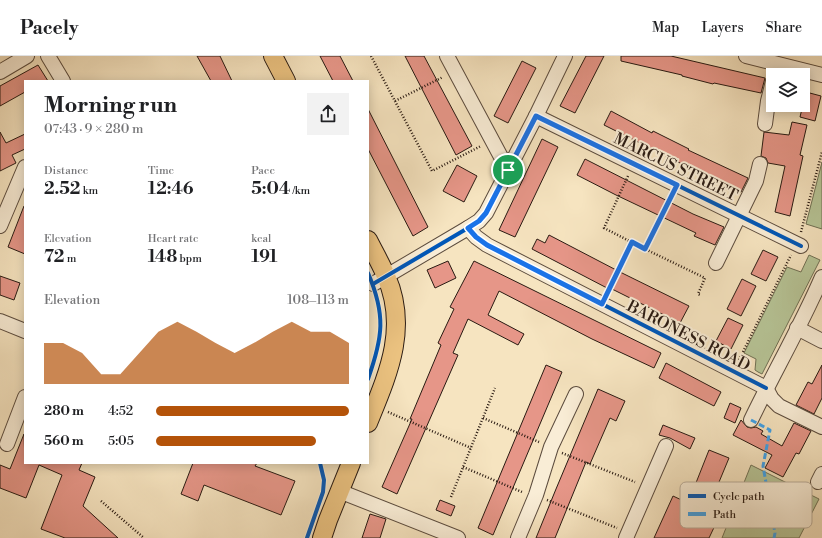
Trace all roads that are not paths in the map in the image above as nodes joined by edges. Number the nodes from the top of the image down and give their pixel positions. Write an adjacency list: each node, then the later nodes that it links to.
1 (27, 56): 8 (street)
2 (48, 56): 11 (street)
3 (273, 56): 12 (main road)
4 (447, 56): 18 (street)
5 (565, 56): 14 (street)
6 (746, 56): 7 (street)
7 (774, 68)
8 (0, 72)
9 (810, 73): 10 (street)
10 (822, 75)
11 (62, 80)
12 (285, 80)
13 (767, 112): 15 (street)
14 (536, 116): 18 (street); 19 (street, MARCUS STREET)
15 (765, 124)
16 (760, 164): 19 (street)
17 (24, 169): 20 (street)
18 (508, 170): 21 (street)
19 (738, 216): 23 (street, MARCUS STREET); 24 (street)
20 (0, 226)
21 (468, 228): 26 (street); 31 (street, BARONESS ROAD)
22 (369, 243): 26 (main road)
23 (798, 245)
24 (716, 263)
25 (822, 277): 28 (street)
26 (380, 281): 34 (main road)
27 (0, 321): 29 (street)
28 (797, 328): 30 (street); 31 (street)
29 (24, 331)
30 (822, 341)
31 (766, 388): 35 (street); 36 (street)
32 (576, 394): 44 (street)
33 (24, 400): 37 (street)
34 (371, 415)
35 (751, 420)
36 (822, 427)
37 (7, 444)
38 (666, 446): 41 (street)
39 (351, 464): 40 (main road)
40 (339, 491): 42 (main road); 43 (street)
41 (627, 535)
42 (322, 538)
43 (458, 538)
44 (518, 538)

